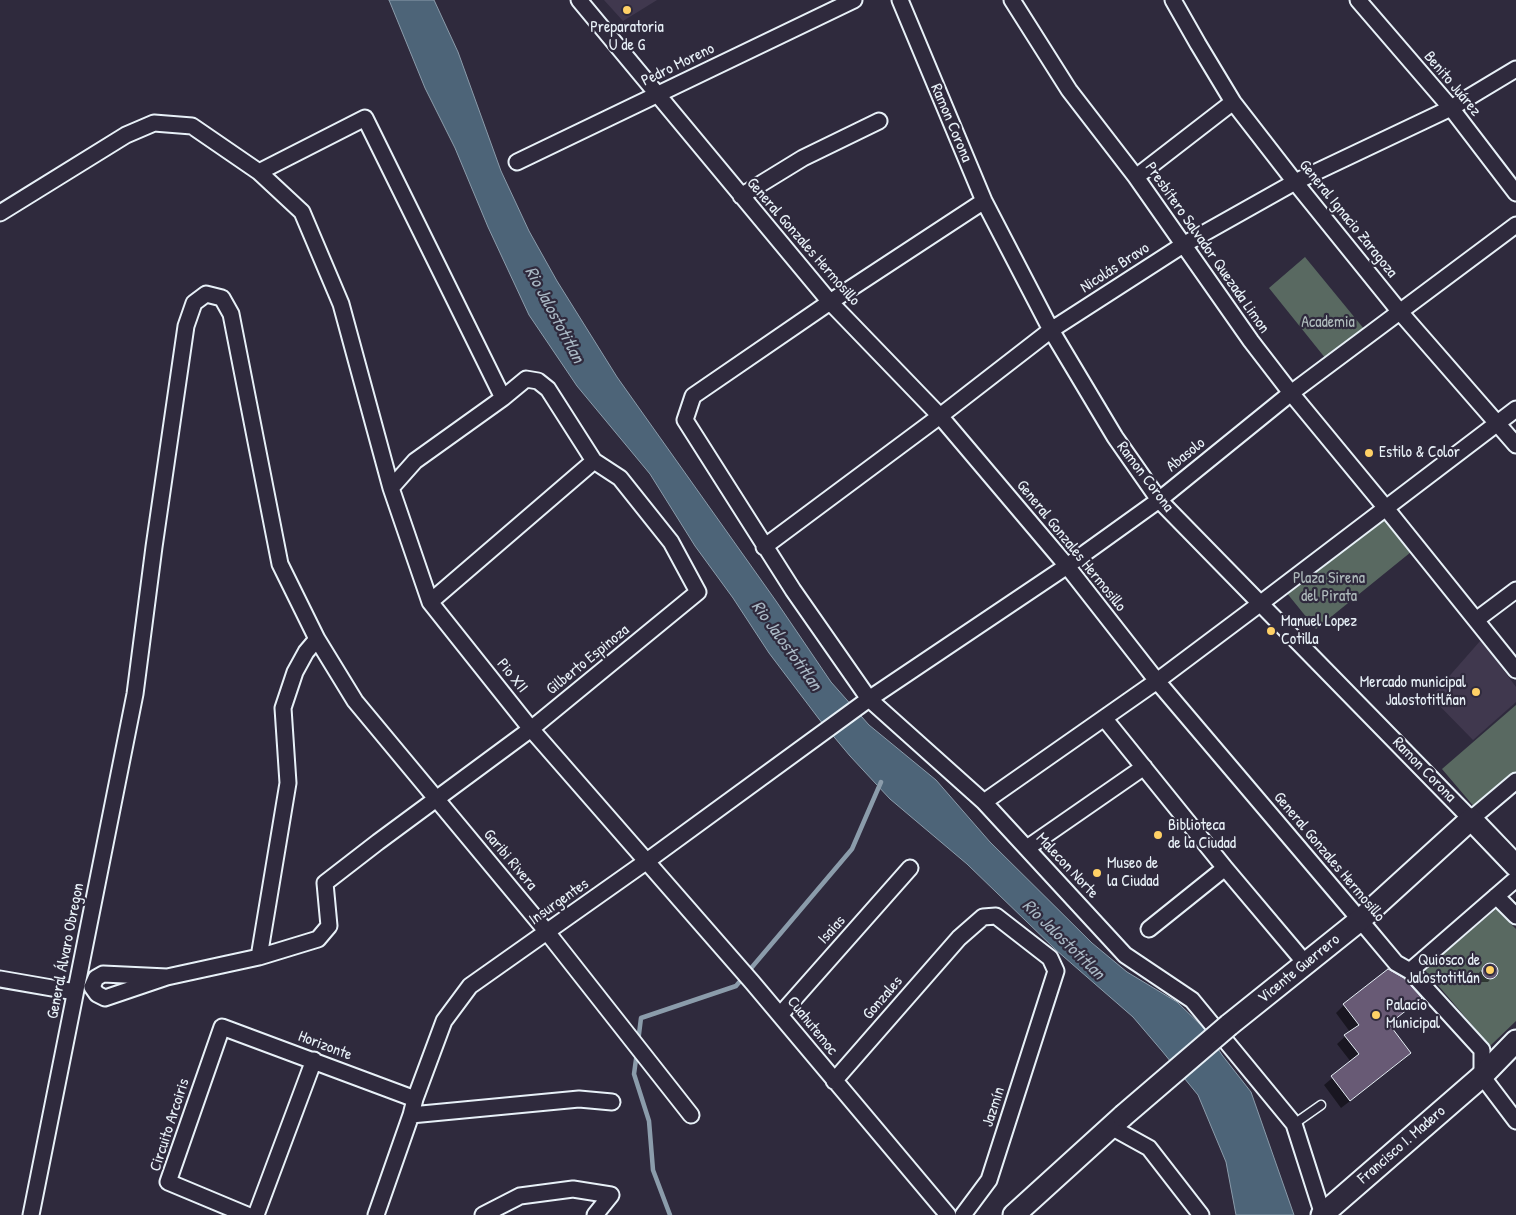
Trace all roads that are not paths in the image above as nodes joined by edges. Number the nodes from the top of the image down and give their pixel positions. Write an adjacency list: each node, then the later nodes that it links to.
1 (580, 0): 8 (street, General Gonzales Hermosillo)
2 (854, 0): 8 (street, Pedro Moreno)
3 (900, 0): 18 (street, Ramon Corona)
4 (1012, 0): 14 (street, Presbítero Salvador Quezada Limon)
5 (1173, 0): 9 (street, General Ignacio Zaragoza)
6 (1358, 0): 10 (street, Benito Juárez)
7 (1516, 69): 10 (street, Nicolás Bravo)
8 (657, 94): 12 (street, Pedro Moreno); 17 (street, General Gonzales Hermosillo)
9 (1233, 102): 14 (street); 15 (street, General Ignacio Zaragoza)
10 (1451, 108): 15 (street, Nicolás Bravo); 16 (street, Benito Juárez)
11 (879, 121): 17 (street)
12 (517, 162)
13 (259, 172): 19 (street, Pio XII); 26 (street); 32 (street, Pio XII)
14 (1136, 176): 21 (street, Presbítero Salvador Quezada Limon)
15 (1295, 182): 21 (street, Nicolás Bravo); 23 (street, General Ignacio Zaragoza)
16 (1516, 193)
17 (741, 196): 22 (street, General Gonzales Hermosillo)
18 (984, 201): 22 (street, Malecon Norte); 24 (street, Ramon Corona)
19 (0, 213)
20 (1516, 225): 23 (street, Abasolo)
21 (1183, 245): 24 (street, Nicolás Bravo); 25 (street, Presbítero Salvador Quezada Limon)
22 (830, 302): 28 (street, General Gonzales Hermosillo); 35 (street, Malecon Norte)
23 (1400, 312): 25 (street, Abasolo); 29 (street, General Ignacio Zaragoza)
24 (1051, 330): 28 (street, Nicolás Bravo); 33 (street, Ramon Corona)
25 (1291, 393): 33 (street, Abasolo); 34 (street, Presbítero Salvador Quezada Limon)
26 (504, 398): 31 (street); 32 (street)
27 (1516, 409): 29 (street)
28 (940, 416): 35 (street, Nicolás Bravo); 36 (street, General Gonzales Hermosillo)
29 (1497, 424): 30 (street, General Ignacio Zaragoza); 34 (street)
30 (1516, 445)
31 (594, 461): 38 (street); 46 (street, Gilberto Espinoza)
32 (391, 488): 38 (street, Pio XII)
33 (1159, 500): 36 (street, Abasolo); 39 (street, Ramon Corona)
34 (1385, 508): 39 (street); 40 (street, Presbítero Salvador Quezada Limon)
35 (764, 547): 44 (street, Malecon Norte)
36 (1067, 566): 43 (street, General Gonzales Hermosillo); 44 (street, Abasolo)
37 (1516, 590): 40 (street)
38 (430, 602): 46 (street, Pio XII)
39 (1261, 603): 43 (street); 51 (street, Ramon Corona)
40 (1476, 620): 42 (street, Presbítero Salvador Quezada Limon)
41 (317, 639): 49 (street, Garibi Rivera); 63 (street); 68 (street, General Álvaro Obregon)
42 (1516, 670)
43 (1156, 681): 45 (street); 60 (street, General Gonzales Hermosillo)
44 (865, 703): 50 (street, Malecon Norte); 53 (street, Insurgentes)
45 (1104, 718): 47 (street); 50 (street)
46 (531, 729): 49 (street, Gilberto Espinoza); 53 (street, Pio XII)
47 (1144, 766): 52 (street); 56 (street)
48 (1516, 781): 51 (street)
49 (436, 798): 62 (street, Garibi Rivera); 63 (street, Gilberto Espinoza)
50 (984, 802): 52 (street, Malecon Norte)
51 (1471, 819): 54 (street, Ramon Corona); 60 (street, Vicente Guerrero)
52 (1027, 848): 83 (street, Malecon Norte)
53 (648, 861): 62 (street, Insurgentes); 70 (street, Cuahutemoc)
54 (1516, 866)
55 (910, 868): 70 (street, Isaias)
56 (1225, 868): 61 (street); 64 (street)
57 (1516, 879): 58 (street)
58 (1496, 896): 59 (street); 65 (street)
59 (1516, 916)
60 (1360, 920): 64 (street, Vicente Guerrero); 65 (street, General Gonzales Hermosillo)
61 (1149, 929)
62 (547, 932): 76 (street, Insurgentes); 79 (street, Garibi Rivera)
63 (259, 957): 66 (street)
64 (1306, 964): 82 (street, Vicente Guerrero, bridge)
65 (1410, 971): 74 (street, General Gonzales Hermosillo)
66 (167, 977)
67 (0, 979): 68 (street)
68 (75, 992): 84 (street, General Álvaro Obregon)
69 (1046, 1004): 75 (street, Gonzales); 91 (street, Jazmín)
70 (780, 1015): 75 (street, Cuahutemoc)
71 (222, 1027): 73 (street, Horizonte); 85 (street, Circuito Arcoiris)
72 (1516, 1040): 74 (street, Francisco I. Madero)
73 (314, 1060): 76 (street, Horizonte); 86 (street)
74 (1482, 1076): 81 (street); 94 (street, Francisco I. Madero)
75 (834, 1081): 90 (street, Cuahutemoc)
76 (416, 1100): 80 (street, Insurgentes)
77 (612, 1102): 80 (street)
78 (1321, 1105): 83 (lane)
79 (691, 1114)
80 (411, 1115): 87 (street, Insurgentes)
81 (1516, 1121)
82 (1117, 1122): 92 (street, Vicente Guerrero); 93 (street)
83 (1294, 1124): 94 (street, Malecon Norte)
84 (31, 1215)
85 (247, 1215)
86 (256, 1215)
87 (376, 1215)
88 (482, 1215): 89 (street)
89 (594, 1215)
90 (948, 1215)
91 (963, 1215)
92 (1014, 1215)
93 (1201, 1215)
94 (1323, 1215)

